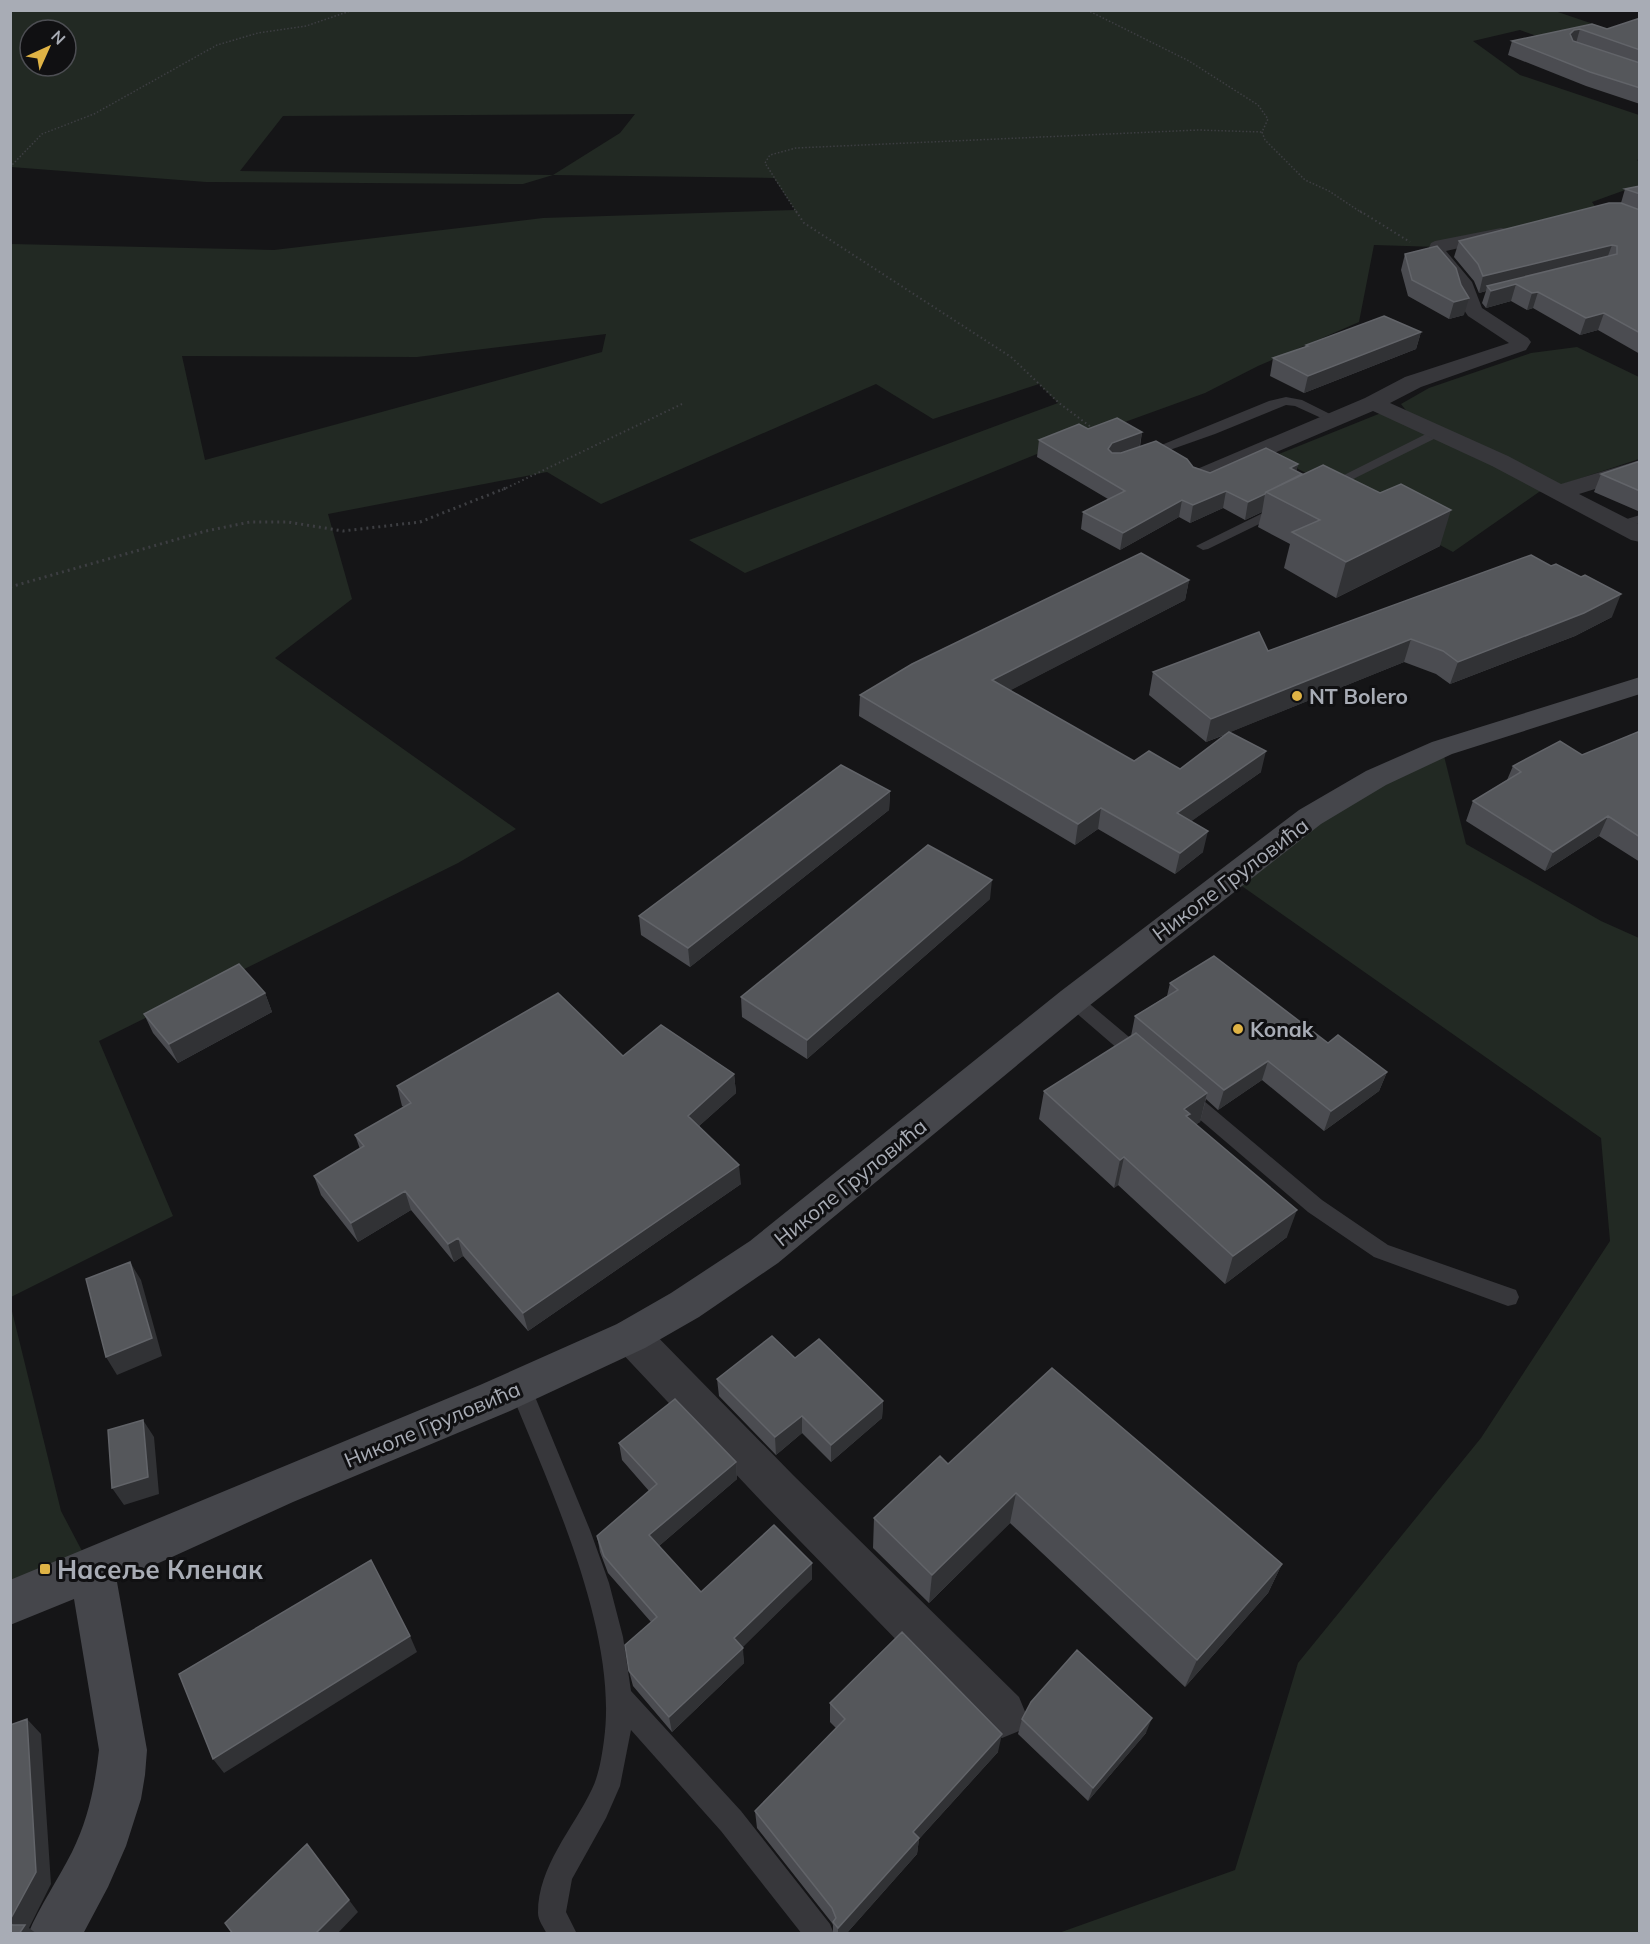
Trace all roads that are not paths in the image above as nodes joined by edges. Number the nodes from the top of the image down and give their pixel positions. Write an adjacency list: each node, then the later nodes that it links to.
1 (1515, 230): 2 (street)
2 (1372, 403): 3 (street); 4 (street)
3 (1334, 419): 5 (lane); 7 (street)
4 (1436, 433): 8 (street); 10 (lane)
5 (1133, 459)
6 (1640, 467): 8 (street)
7 (1198, 477)
8 (1560, 492): 9 (street)
9 (1634, 526)
10 (1203, 546)
11 (1640, 685): 12 (street, Николе Груловића)
12 (1073, 1000): 13 (lane); 16 (street, Николе Груловића)
13 (1154, 1069)
14 (1172, 1084): 15 (lane)
15 (1508, 1297)
16 (631, 1336): 17 (street, Николе Груловића); 21 (street)
17 (520, 1387): 18 (street, Николе Груловића); 20 (lane)
18 (92, 1570): 19 (street, Николе Груловића); 22 (street)
19 (10, 1603)
20 (620, 1698): 23 (lane); 24 (lane)
21 (1002, 1714)
22 (54, 1934)
23 (563, 1934)
24 (820, 1934)

